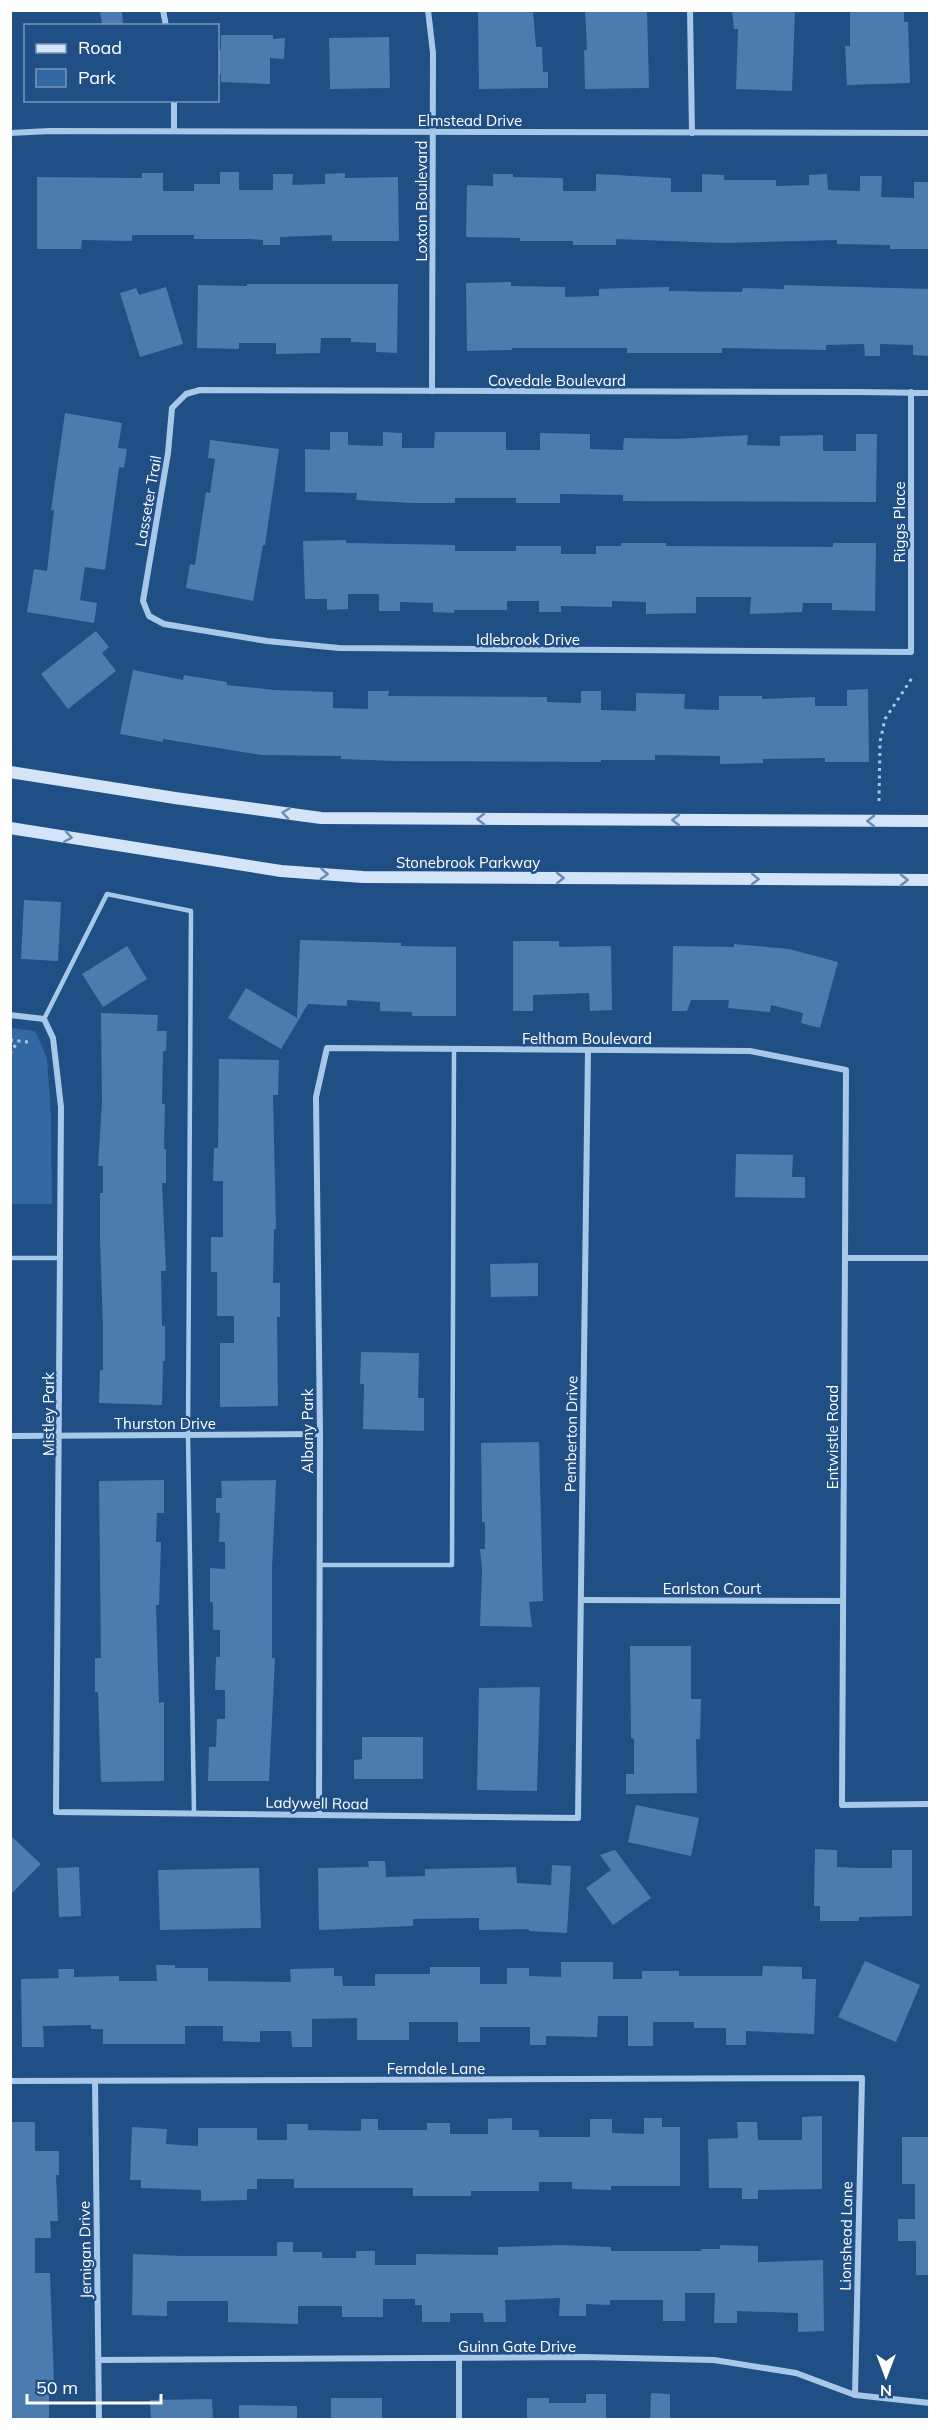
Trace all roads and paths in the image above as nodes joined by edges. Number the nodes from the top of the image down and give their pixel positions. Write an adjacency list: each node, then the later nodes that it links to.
1 (428, 10): 5 (street, Loxton Boulevard)
2 (690, 10): 7 (street)
3 (174, 102): 4 (street)
4 (174, 131): 5 (street, Elmstead Drive); 6 (street, Elmstead Drive)
5 (433, 132): 7 (street, Elmstead Drive); 9 (street, Loxton Boulevard)
6 (10, 133)
7 (692, 133): 8 (street, Elmstead Drive)
8 (930, 133)
9 (432, 391): 10 (street, Covedale Boulevard); 12 (street, Covedale Boulevard)
10 (911, 392): 11 (street, Covedale Boulevard); 14 (street, Riggs Place)
11 (930, 393)
12 (186, 394): 13 (street, Lasseter Trail)
13 (149, 616): 14 (street, Idlebrook Drive)
14 (910, 652)
15 (912, 678): 17 (path)
16 (10, 772): 18 (main road, one-way to 16)
17 (879, 801)
18 (930, 821)
19 (10, 828): 20 (main road, Stonebrook Parkway, one-way to 20)
20 (930, 880)
21 (10, 1015): 22 (street)
22 (45, 1019): 32 (street, Mistley Park); 36 (lane)
23 (10, 1040): 24 (path)
24 (18, 1041): 25 (path); 29 (path)
25 (28, 1042)
26 (327, 1048): 27 (street, Feltham Boulevard); 35 (street, Albany Park)
27 (454, 1049): 28 (street, Feltham Boulevard); 39 (lane)
28 (588, 1050): 30 (street, Feltham Boulevard); 40 (street, Pemberton Drive)
29 (10, 1054)
30 (846, 1070): 33 (street, Entwistle Road)
31 (10, 1258): 32 (lane)
32 (61, 1258): 38 (street, Mistley Park)
33 (844, 1258): 34 (street); 41 (street, Entwistle Road)
34 (930, 1258)
35 (320, 1434): 36 (street, Thurston Drive); 39 (street, Albany Park)
36 (188, 1435): 38 (street, Thurston Drive); 44 (lane)
37 (10, 1436): 38 (street, Thurston Drive)
38 (60, 1436): 43 (street, Mistley Park)
39 (319, 1564): 45 (street, Albany Park)
40 (581, 1600): 41 (street, Earlston Court); 46 (street, Pemberton Drive)
41 (843, 1601): 42 (street, Entwistle Road)
42 (930, 1804)
43 (56, 1812): 44 (street, Ladywell Road)
44 (194, 1813): 45 (street, Ladywell Road)
45 (319, 1815): 46 (street, Ladywell Road)
46 (578, 1818)
47 (862, 2078): 48 (street, Ferndale Lane); 52 (street, Lionshead Lane)
48 (95, 2080): 49 (street, Ferndale Lane); 51 (street, Jernigan Drive)
49 (10, 2081)
50 (459, 2358): 51 (street, Guinn Gate Drive); 52 (street, Guinn Gate Drive); 55 (street)
51 (99, 2360): 54 (street, Jernigan Drive)
52 (855, 2395): 53 (street, Guinn Gate Drive)
53 (930, 2403)
54 (99, 2420)
55 (459, 2420)

